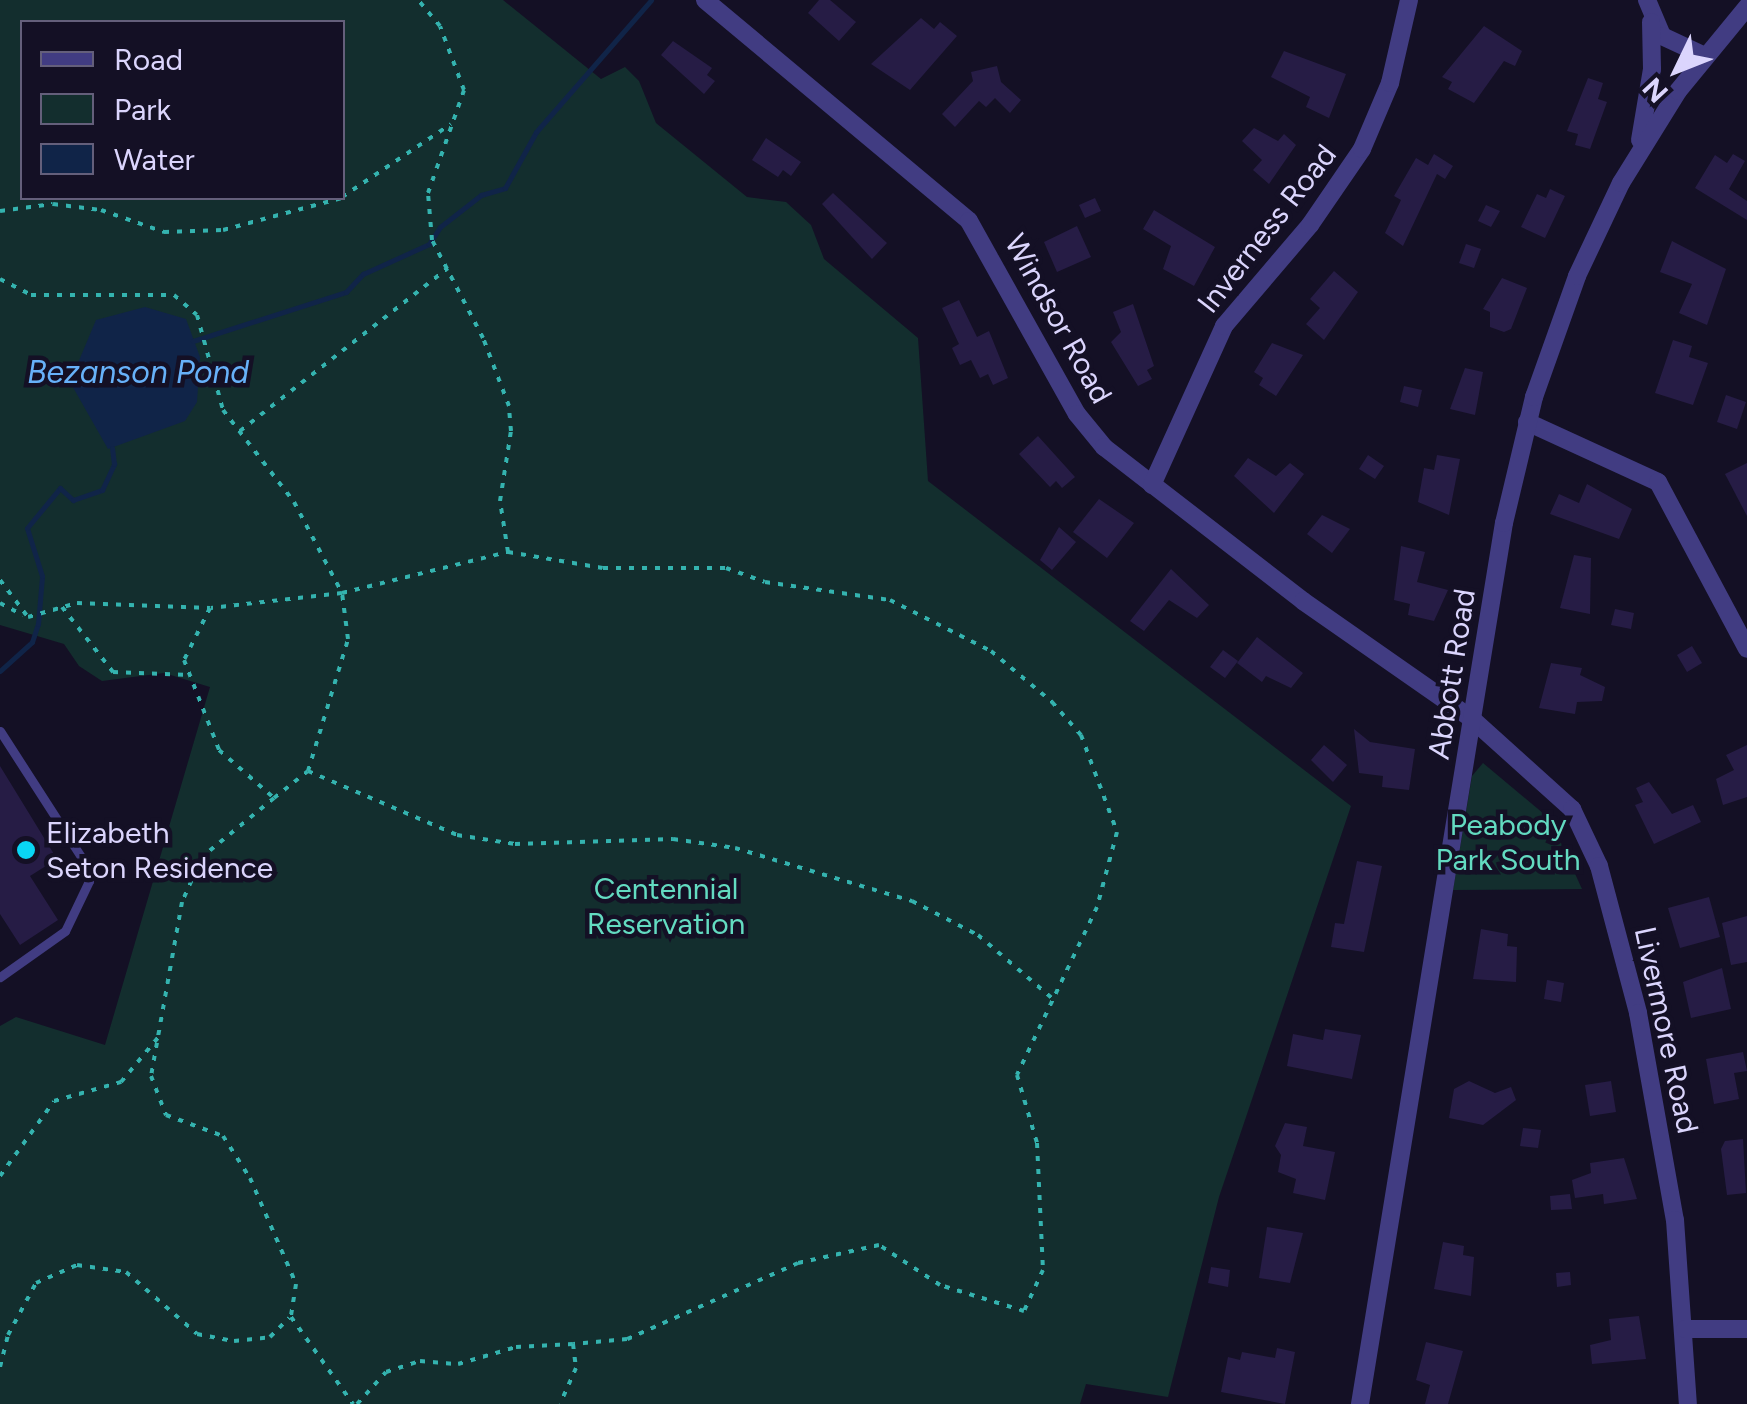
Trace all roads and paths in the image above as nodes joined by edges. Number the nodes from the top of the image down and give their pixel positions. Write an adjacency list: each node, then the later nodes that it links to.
1 (418, 0): 8 (path)
2 (704, 0): 17 (street, Windsor Road)
3 (1647, 0): 6 (street)
4 (1405, 5): 17 (street, Inverness Road)
5 (1747, 7): 7 (street, Abbott Road)
6 (1651, 22): 7 (street); 9 (street)
7 (1705, 56): 9 (street, Abbott Road)
8 (452, 124): 10 (path); 13 (path)
9 (1632, 164): 15 (street, Abbott Road)
10 (345, 195)
11 (331, 200): 12 (path)
12 (0, 211)
13 (448, 268): 16 (path); 18 (path)
14 (0, 280): 16 (path)
15 (1527, 422): 25 (street); 27 (street, Abbott Road)
16 (240, 431): 20 (path)
17 (1152, 485): 27 (street, Windsor Road)
18 (508, 552): 20 (path); 32 (path)
19 (0, 580): 24 (path)
20 (342, 593): 23 (path); 29 (path)
21 (0, 603): 24 (path)
22 (62, 607): 23 (path); 24 (path); 26 (path)
23 (210, 608): 26 (path)
24 (28, 617)
25 (1747, 649)
26 (190, 675): 30 (path)
27 (1472, 719): 36 (street, Livermore Road); 42 (street, Abbott Road)
28 (0, 731): 31 (lane)
29 (308, 770): 30 (path); 32 (path)
30 (274, 798): 33 (path)
31 (0, 977)
32 (1054, 999): 38 (path)
33 (163, 1032): 34 (path); 35 (path)
34 (0, 1176)
35 (290, 1317): 39 (path); 40 (path)
36 (1685, 1328): 37 (street); 43 (street, Livermore Road)
37 (1747, 1329)
38 (573, 1344): 40 (path); 41 (path)
39 (0, 1366)
40 (355, 1404)
41 (560, 1404)
42 (1360, 1404)
43 (1688, 1404)

